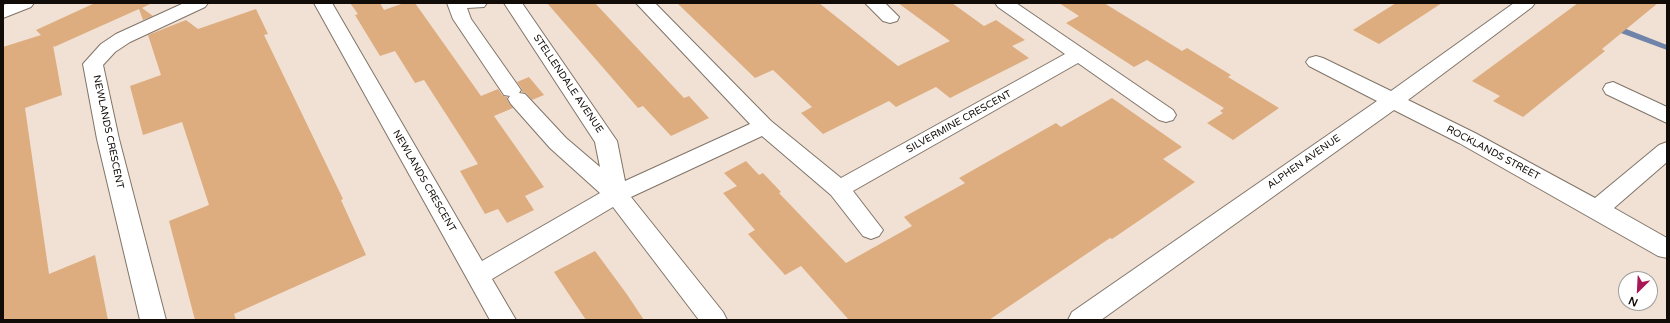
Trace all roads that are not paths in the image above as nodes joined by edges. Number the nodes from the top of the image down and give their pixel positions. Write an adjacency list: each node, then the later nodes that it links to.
1 (25, 3): 12 (street)
2 (199, 3): 28 (street, NEWLANDS CRESCENT)
3 (323, 3): 27 (street, NEWLANDS CRESCENT)
4 (456, 3): 23 (street, STELLENDALE AVENUE)
5 (462, 3): 6 (street)
6 (478, 3)
7 (513, 3): 23 (street, STELLENDALE AVENUE)
8 (645, 3): 20 (street)
9 (874, 3): 13 (street)
10 (1004, 3): 14 (street)
11 (1526, 3): 17 (street, ALPHEN AVENUE)
12 (3, 12)
13 (890, 18)
14 (1080, 54): 18 (street); 22 (street, SILVERMINE CRESCENT)
15 (1316, 62): 17 (street, ROCKLANDS STREET)
16 (1613, 89): 19 (street)
17 (1392, 100): 24 (street, ROCKLANDS STREET); 31 (street, ALPHEN AVENUE)
18 (1166, 115)
19 (1667, 116)
20 (764, 126): 22 (street); 23 (street)
21 (1667, 150): 24 (street)
22 (839, 189): 25 (street)
23 (616, 194): 27 (street); 30 (street, STELLENDALE AVENUE)
24 (1597, 208): 26 (street, ROCKLANDS STREET)
25 (871, 230)
26 (1667, 248)
27 (478, 275): 29 (street, NEWLANDS CRESCENT)
28 (153, 320)
29 (503, 320)
30 (714, 320)
31 (1081, 320)

